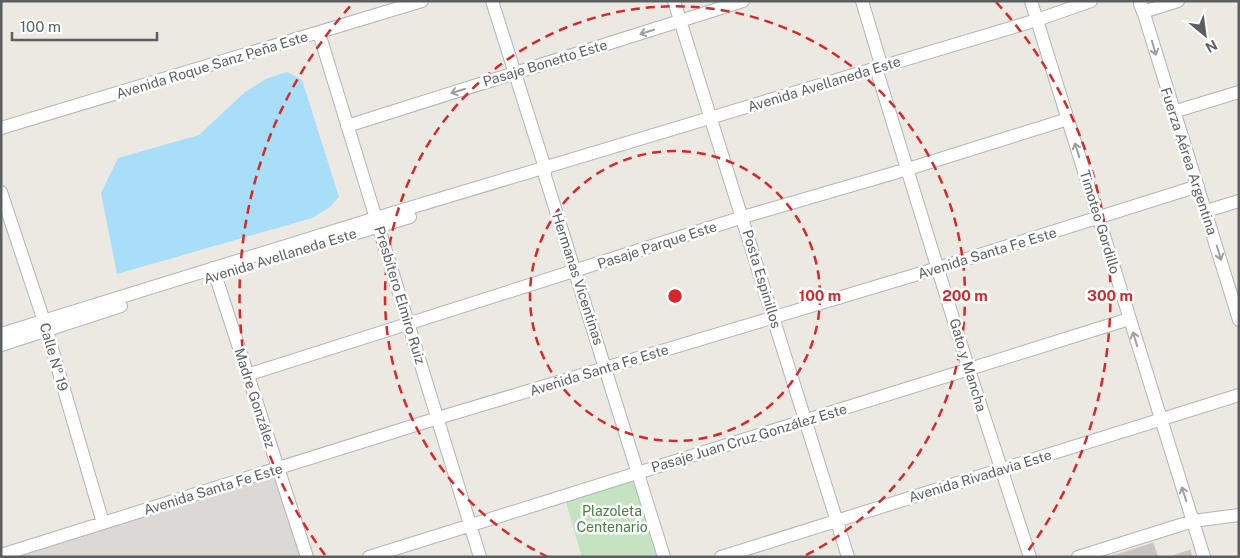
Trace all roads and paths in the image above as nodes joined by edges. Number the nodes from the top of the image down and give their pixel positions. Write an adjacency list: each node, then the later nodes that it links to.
1 (422, 1): 12 (street, Avenida Roque Sanz Peña Este)
2 (492, 1): 14 (street, Hermanas Vicentinas)
3 (674, 1): 11 (street, Posta Espinillos)
4 (743, 1): 11 (street, Pasaje Bonetto Este)
5 (862, 1): 13 (street, Gato y Mancha)
6 (1031, 1): 10 (street, Timoteo Gordillo)
7 (1091, 1): 10 (street, Avenida Avellaneda Este)
8 (1178, 1): 9 (street)
9 (1140, 5): 16 (street, Fuerza Aérea Argentina, one-way to 16)
10 (1037, 20): 13 (street, Avenida Avellaneda Este); 18 (street, Timoteo Gordillo)
11 (681, 21): 14 (street, Pasaje Bonetto Este, one-way to 14); 17 (street, Posta Espinillos)
12 (319, 33): 19 (street, Presbítero Elmiro Ruiz); 20 (street, Avenida Roque Sanz Peña Este)
13 (876, 68): 17 (street, Avenida Avellaneda Este); 22 (street, Gato y Mancha)
14 (514, 73): 19 (street, Pasaje Bonetto Este, one-way to 19); 21 (street, Hermanas Vicentinas)
15 (1239, 92): 16 (street)
16 (1173, 112): 23 (street, Fuerza Aérea Argentina)
17 (711, 118): 21 (street, Avenida Avellaneda Este); 27 (street, Posta Espinillos)
18 (1068, 119): 22 (street, Pasaje Parque Este); 28 (street, Timoteo Gordillo, one-way to 18)
19 (347, 126): 29 (street, Presbítero Elmiro Ruiz)
20 (1, 128)
21 (549, 169): 29 (street, Avenida Avellaneda Este); 31 (street, Hermanas Vicentinas)
22 (908, 169): 27 (street, Pasaje Parque Este); 30 (street, Gato y Mancha)
23 (1198, 186): 26 (street, Fuerza Aérea Argentina); 28 (street, Avenida Santa Fe Este)
24 (1, 192): 37 (street, Calle Nº 19)
25 (1239, 201): 26 (street)
26 (1206, 211): 35 (street, Fuerza Aérea Argentina, one-way to 35)
27 (743, 217): 31 (street, Pasaje Parque Este); 33 (street, Posta Espinillos)
28 (1100, 219): 30 (street, Avenida Santa Fe Este); 34 (street, Timoteo Gordillo)
29 (377, 222): 32 (street, Avenida Avellaneda Este); 36 (street, Presbítero Elmiro Ruiz)
30 (938, 268): 33 (street, Avenida Santa Fe Este); 41 (street, Gato y Mancha)
31 (575, 271): 36 (street, Pasaje Parque Este); 40 (street, Hermanas Vicentinas)
32 (214, 272): 37 (street, Avenida Avellaneda Este); 42 (street, Madre González)
33 (773, 317): 40 (street, Avenida Santa Fe Este); 46 (street, Posta Espinillos)
34 (1129, 319): 41 (street, Pasaje Juan Cruz González Este); 45 (street, Timoteo Gordillo, one-way to 34)
35 (1239, 320)
36 (409, 323): 42 (street, Pasaje Parque Este); 44 (street, Presbítero Elmiro Ruiz)
37 (45, 326): 38 (street, Avenida Avellaneda Este); 39 (street, Avenida Avellaneda Este); 53 (street, Calle Nº 19)
38 (1, 334)
39 (1, 345)
40 (606, 368): 44 (street, Avenida Santa Fe Este); 49 (street, Hermanas Vicentinas)
41 (968, 370): 46 (street, Pasaje Juan Cruz González Este); 48 (street, Gato y Mancha)
42 (247, 374): 47 (street, Madre González)
43 (1239, 395): 45 (street, Avenida Rivadavia Este)
44 (438, 418): 47 (street, Avenida Santa Fe Este); 54 (street, Presbítero Elmiro Ruiz)
45 (1160, 419): 48 (street, Avenida Rivadavia Este); 52 (street, Timoteo Gordillo, one-way to 45)
46 (804, 421): 49 (street, Pasaje Juan Cruz González Este); 51 (street, Posta Espinillos)
47 (278, 470): 53 (street, Avenida Santa Fe Este); 56 (street, Madre González)
48 (1002, 470): 51 (street, Avenida Rivadavia Este); 62 (street, Gato y Mancha)
49 (638, 472): 54 (street, Pasaje Juan Cruz González Este); 59 (street, Hermanas Vicentinas)
50 (1239, 515): 52 (street)
51 (837, 520): 60 (street, Avenida Rivadavia Este); 61 (street, Posta Espinillos)
52 (1192, 521): 63 (street); 64 (street, Timoteo Gordillo)
53 (103, 523): 55 (street, Avenida Santa Fe Este)
54 (470, 524): 57 (street, Pasaje Juan Cruz González Este); 58 (street, Presbítero Elmiro Ruiz)
55 (1, 555)
56 (307, 557)
57 (369, 557)
58 (480, 557)
59 (664, 557)
60 (721, 557)
61 (848, 557)
62 (1030, 557)
63 (1078, 557)
64 (1204, 557)

